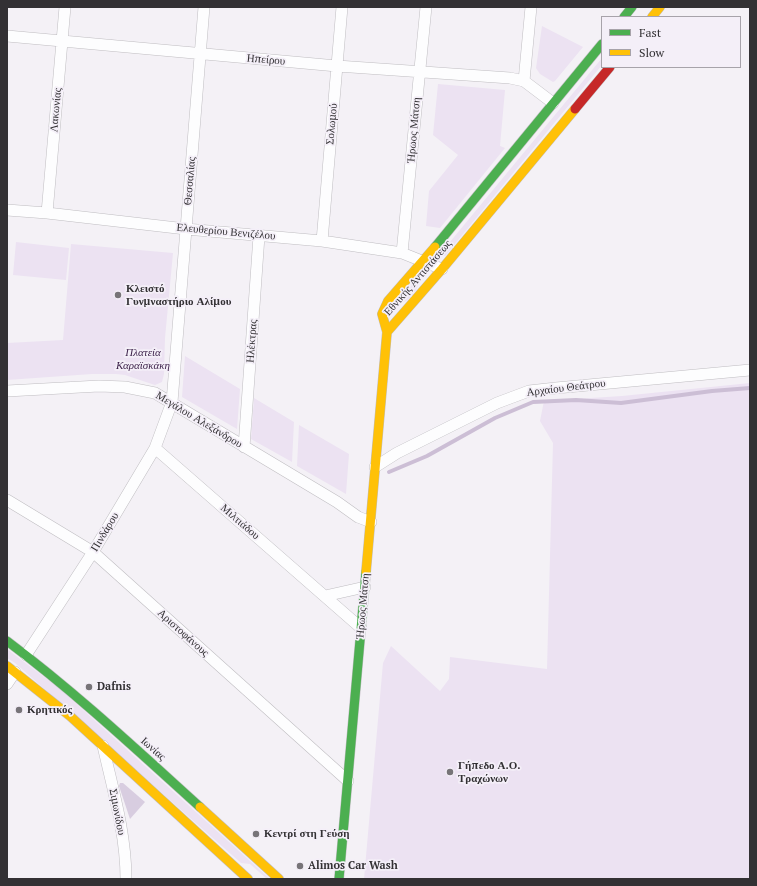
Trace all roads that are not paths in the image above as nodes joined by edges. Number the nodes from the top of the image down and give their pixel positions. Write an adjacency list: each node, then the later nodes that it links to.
1 (65, 7): 11 (street, Λακωνίας)
2 (204, 7): 13 (street, Θεσσαλίας)
3 (342, 7): 14 (street, Σολωμού)
4 (426, 7): 16 (street, Ήρωος Μάτση)
5 (531, 7): 17 (street)
6 (632, 7): 8 (street)
7 (660, 7): 9 (street)
8 (625, 16)
9 (653, 16)
10 (7, 36): 11 (street, Ηπείρου)
11 (62, 40): 13 (street, Ηπείρου); 20 (street, Λακωνίας)
12 (601, 45): 18 (street, Εθνικής Αντιστάσεως)
13 (200, 54): 14 (street, Ηπείρου); 21 (street, Θεσσαλίας)
14 (337, 66): 16 (street, Ηπείρου); 23 (street, Σολωμού)
15 (609, 68): 26 (street, Εθνικής Αντιστάσεως)
16 (419, 72): 17 (street, Ηπείρου); 24 (street, Ήρωος Μάτση)
17 (524, 81): 18 (street)
18 (553, 103): 25 (street, Εθνικής Αντιστάσεως)
19 (7, 210): 20 (street, Ελευθερίου Βενιζέλου)
20 (47, 213): 21 (street, Ελευθερίου Βενιζέλου)
21 (186, 229): 22 (street, Ελευθερίου Βενιζέλου); 30 (street, Θεσσαλίας)
22 (259, 236): 23 (street, Ελευθερίου Βενιζέλου); 31 (street, Ηλέκτρας)
23 (322, 241): 24 (street, Ελευθερίου Βενιζέλου)
24 (402, 253): 25 (street, Ελευθερίου Βενιζέλου)
25 (422, 262): 26 (street, Ελευθερίου Βενιζέλου); 27 (street, Εθνικής Αντιστάσεως)
26 (442, 269): 27 (street, Εθνικής Αντιστάσεως)
27 (387, 332): 33 (street, Ήρωος Μάτση)
28 (750, 370): 33 (street, Αρχαίου Θεάτρου)
29 (7, 392): 30 (street, Μεγάλου Αλεξάνδρου)
30 (172, 402): 31 (street, Μεγάλου Αλεξάνδρου); 32 (street, Πινδάρου)
31 (244, 447): 35 (street, Μεγάλου Αλεξάνδρου)
32 (155, 448): 36 (street, Πινδάρου); 38 (street, Μιλτιάδου)
33 (375, 468): 35 (street, Ήρωος Μάτση)
34 (7, 500): 36 (street, Αριστοφάνους)
35 (370, 522): 37 (street, Ήρωος Μάτση)
36 (93, 552): 41 (street, Πινδάρου); 45 (street, Αριστοφάνους)
37 (365, 587): 38 (street); 39 (street, Ήρωος Μάτση)
38 (325, 596): 39 (street, Μιλτιάδου)
39 (361, 628): 45 (street, Ήρωος Μάτση)
40 (7, 642): 41 (street, Ιωνίας)
41 (26, 655): 48 (street, Ιωνίας)
42 (11, 669): 43 (street); 44 (street)
43 (7, 684)
44 (103, 746): 46 (street, Σιμωνίδου); 47 (street)
45 (348, 781): 49 (street, Ήρωος Μάτση)
46 (126, 879)
47 (248, 879)
48 (279, 879)
49 (339, 879)

